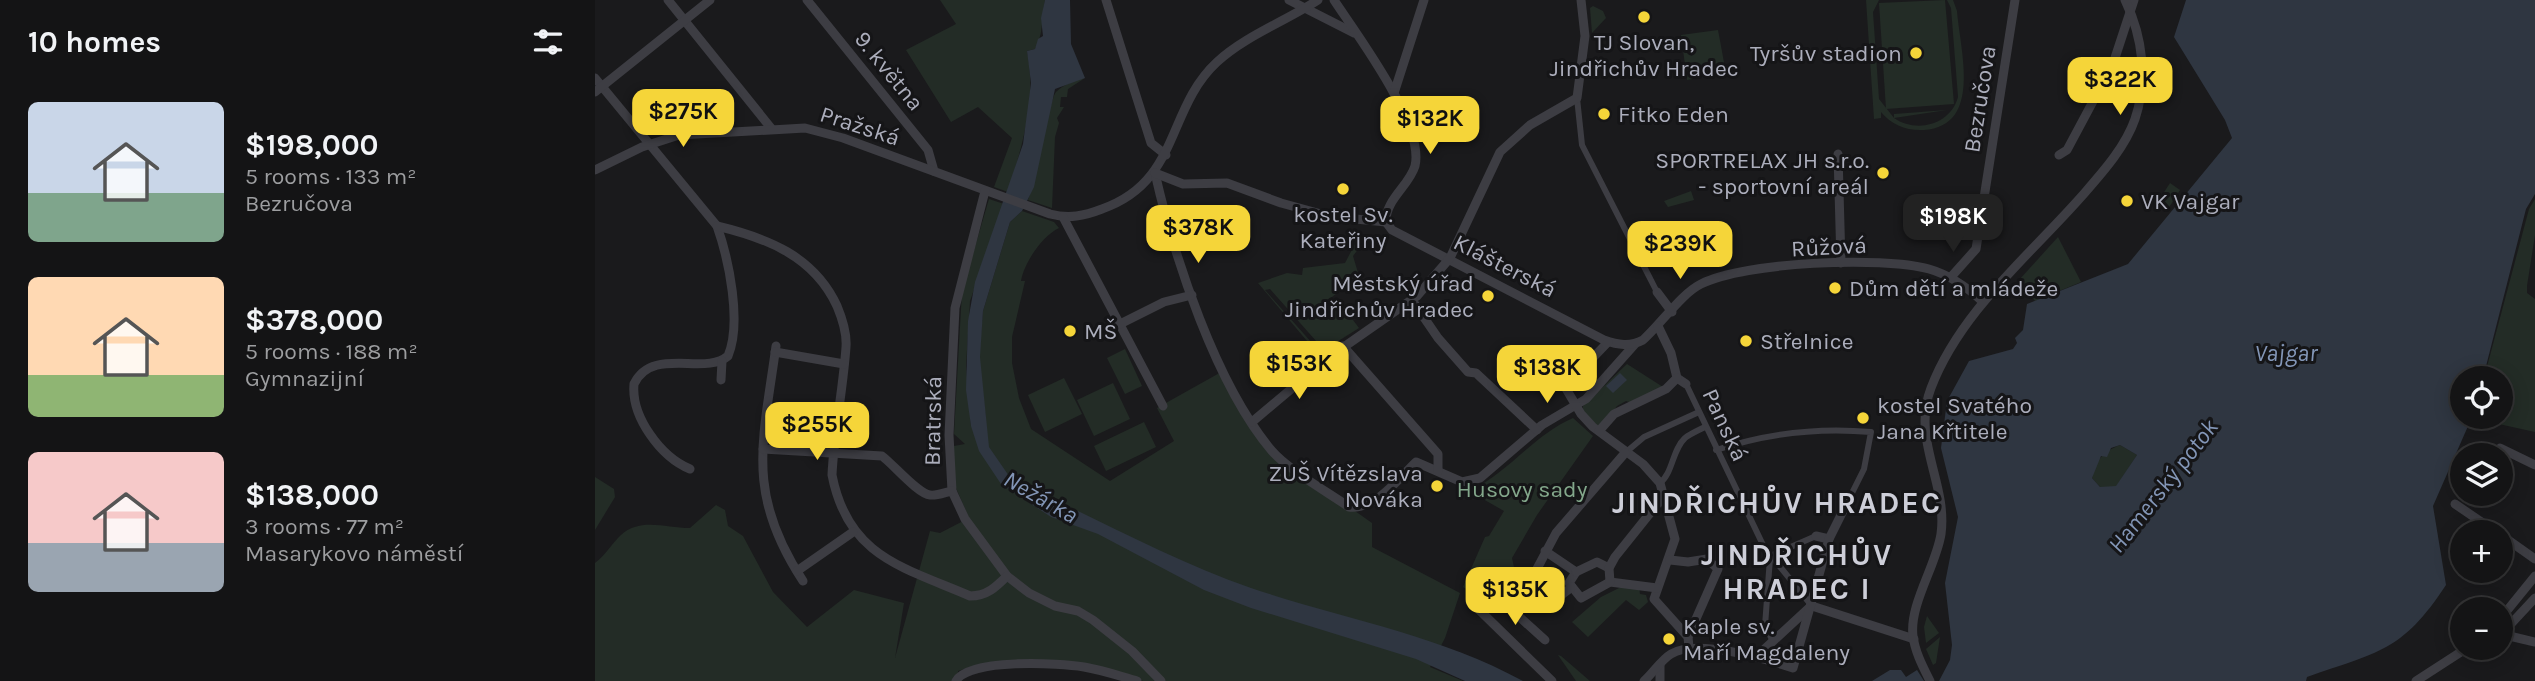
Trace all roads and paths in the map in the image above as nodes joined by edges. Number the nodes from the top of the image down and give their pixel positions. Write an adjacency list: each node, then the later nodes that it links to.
1 (668, 0): 15 (street)
2 (711, 0): 15 (street)
3 (807, 0): 27 (street, 9. května)
4 (1106, 0): 24 (street)
5 (1289, 0): 13 (street)
6 (1318, 0): 13 (street)
7 (1334, 0): 16 (street)
8 (1424, 0): 19 (street)
9 (1581, 0): 20 (street)
10 (2015, 0): 35 (street, Bezručova)
11 (2125, 0): 14 (street)
12 (2134, 0): 14 (street)
13 (1304, 9): 16 (street); 24 (street)
14 (2129, 10): 25 (street); 39 (street)
15 (684, 21): 18 (street); 21 (street)
16 (1356, 33): 19 (street)
17 (595, 78): 18 (street)
18 (599, 89): 22 (street)
19 (1394, 93): 31 (street)
20 (1577, 98): 33 (street); 36 (street)
21 (771, 128): 22 (street, Pražská); 27 (street, Pražská)
22 (650, 144): 26 (street, Pražská); 32 (street)
23 (1838, 153): 34 (street)
24 (1166, 155): 28 (street)
25 (2059, 155)
26 (595, 170)
27 (934, 170): 29 (street, Pražská)
28 (1155, 173): 30 (street); 31 (street); 37 (street)
29 (987, 192): 30 (street, Pražská); 67 (street, Bratrská)
30 (1063, 217): 41 (street)
31 (1386, 222): 33 (street, Klášterská)
32 (717, 226): 46 (street); 47 (street)
33 (1450, 258): 38 (street); 43 (street, Klášterská)
34 (1841, 263): 35 (street, Růžová); 40 (street, Růžová)
35 (1951, 277): 39 (street, Růžová)
36 (1657, 292): 40 (street)
37 (1192, 295): 41 (street); 54 (street)
38 (1412, 300): 45 (street); 56 (street)
39 (1983, 302): 97 (street)
40 (1672, 312): 42 (street)
41 (1120, 324): 51 (street)
42 (1658, 326): 44 (street); 48 (street)
43 (1608, 342): 44 (street); 52 (street)
44 (1635, 344): 52 (street)
45 (1343, 346): 54 (street); 65 (street)
46 (722, 361): 49 (street); 64 (street)
47 (844, 364): 58 (street); 60 (street)
48 (1677, 378): 50 (street); 57 (street)
49 (721, 380)
50 (1686, 384): 53 (street, Panská)
51 (1163, 406)
52 (1577, 407): 56 (street); 57 (street)
53 (1699, 412): 55 (street, Panská); 61 (street)
54 (1252, 422): 65 (street)
55 (1705, 427): 59 (street, Panská); 66 (street)
56 (1537, 430): 65 (street)
57 (1598, 431): 61 (street)
58 (762, 449): 60 (street); 81 (street)
59 (1716, 450): 70 (street); 77 (street, Panská)
60 (833, 452): 67 (street); 72 (street)
61 (1625, 453): 66 (street); 76 (street)
62 (2513, 454): 63 (street)
63 (2535, 465)
64 (690, 469)
65 (1439, 471)
66 (1660, 483): 68 (street)
67 (952, 491): 83 (street, Bratrská)
68 (1663, 497): 79 (street); 80 (street)
69 (2458, 506): 71 (street)
70 (1844, 509): 74 (street)
71 (2478, 520)
72 (853, 532): 81 (street); 83 (street)
73 (1816, 536): 74 (street); 77 (street)
74 (1829, 539): 93 (street)
75 (2513, 544): 78 (street)
76 (1545, 551): 82 (street); 88 (street)
77 (1770, 556): 93 (street, Panská); 99 (street)
78 (2535, 559)
79 (1670, 560): 89 (street); 96 (street)
80 (1609, 568): 82 (street); 86 (street)
81 (797, 571): 85 (street)
82 (1576, 572): 87 (street)
83 (1007, 576): 107 (street, Bratrská)
84 (2535, 576): 92 (street)
85 (803, 581)
86 (1610, 582): 87 (street); 89 (street)
87 (1572, 587): 88 (street)
88 (1528, 588): 98 (street)
89 (1657, 588): 96 (street)
90 (2535, 598): 94 (street)
91 (1469, 601): 108 (street)
92 (2513, 603)
93 (1812, 606): 97 (street); 99 (street); 102 (street)
94 (2513, 622)
95 (2513, 635): 100 (street)
96 (1688, 637): 101 (street)
97 (1914, 639): 111 (street)
98 (1545, 640)
99 (1773, 641): 102 (street)
100 (2535, 642)
101 (1689, 648): 102 (street); 104 (street)
102 (1757, 656)
103 (2450, 659): 112 (street)
104 (1660, 665): 109 (street); 110 (street)
105 (957, 681): 106 (street)
106 (1137, 681)
107 (1161, 681)
108 (1552, 681)
109 (1644, 681)
110 (1660, 681)
111 (1930, 681)
112 (2416, 681)

